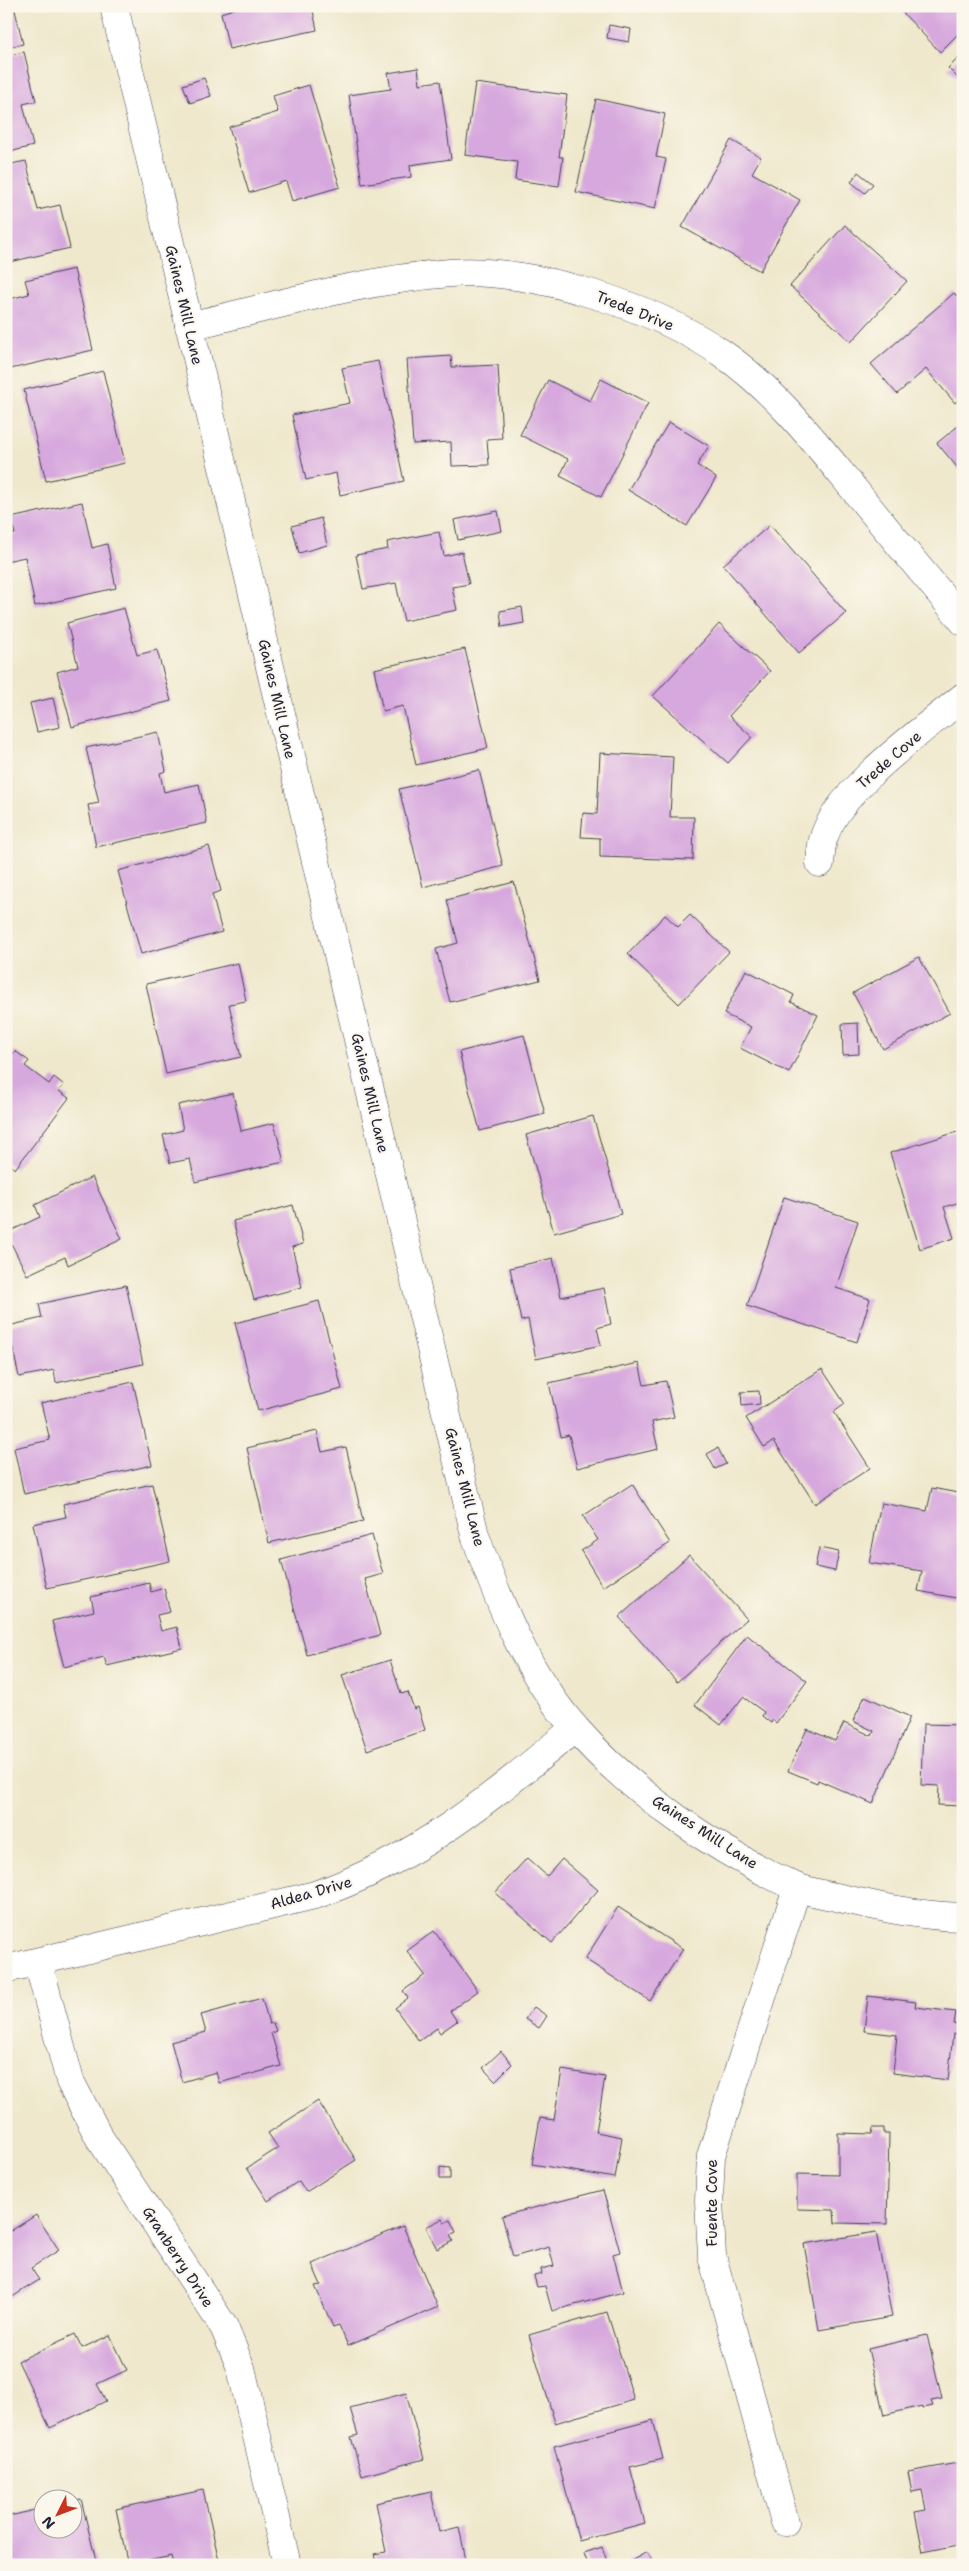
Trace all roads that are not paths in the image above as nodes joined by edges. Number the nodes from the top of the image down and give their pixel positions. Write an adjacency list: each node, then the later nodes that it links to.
1 (114, 6): 2 (street, Gaines Mill Lane)
2 (189, 326): 3 (street, Trede Drive); 6 (street, Gaines Mill Lane)
3 (963, 621)
4 (963, 696): 5 (street, Trede Cove)
5 (820, 863)
6 (575, 1728): 7 (street, Gaines Mill Lane); 9 (street, Aldea Drive)
7 (797, 1888): 8 (street, Gaines Mill Lane); 11 (street, Fuente Cove)
8 (963, 1917)
9 (38, 1962): 10 (street, Aldea Drive); 12 (street, Granberry Drive)
10 (6, 1969)
11 (785, 2522)
12 (287, 2565)

